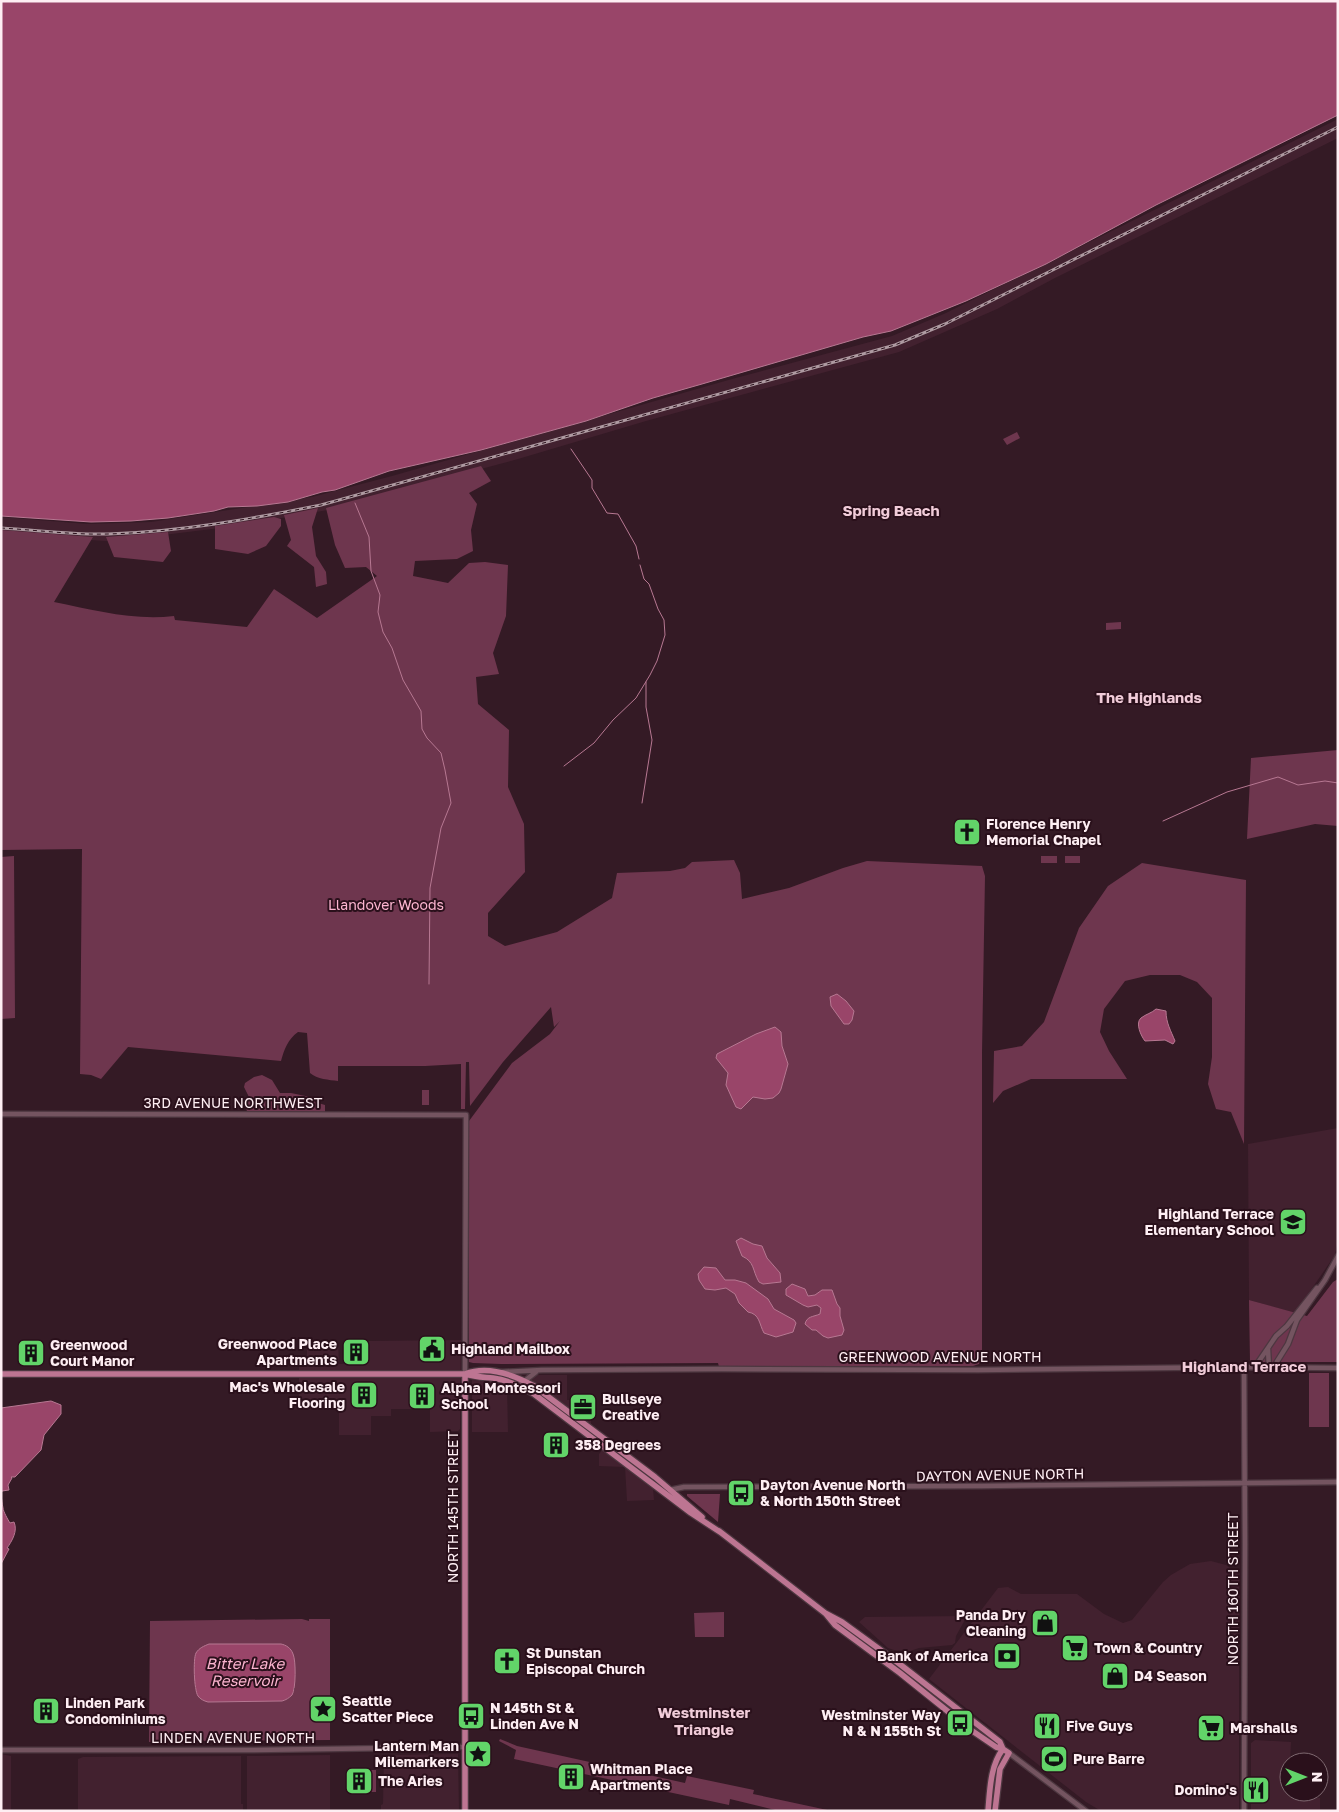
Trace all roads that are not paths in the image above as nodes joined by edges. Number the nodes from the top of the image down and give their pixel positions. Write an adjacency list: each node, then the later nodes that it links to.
1 (1, 1114): 2 (street, 3RD AVENUE NORTHWEST)
2 (466, 1115): 13 (street, NORTH 145TH STREET)
3 (1338, 1256): 4 (street)
4 (1325, 1280): 5 (street); 8 (street)
5 (1268, 1348): 7 (street); 8 (street)
6 (1244, 1367): 7 (street, GREENWOOD AVENUE NORTH); 10 (street, GREENWOOD AVENUE NORTH); 17 (street, NORTH 160TH STREET)
7 (1255, 1367): 8 (street, GREENWOOD AVENUE NORTH)
8 (1271, 1368): 9 (street, GREENWOOD AVENUE NORTH)
9 (1338, 1368)
10 (542, 1370): 11 (street, GREENWOOD AVENUE NORTH); 14 (street, GREENWOOD AVENUE NORTH)
11 (500, 1372): 13 (main road, GREENWOOD AVENUE NORTH); 14 (main road)
12 (1, 1374): 13 (main road, GREENWOOD AVENUE NORTH)
13 (465, 1374): 15 (main road, GREENWOOD AVENUE NORTH); 19 (main road, NORTH 145TH STREET)
14 (524, 1380): 15 (street, GREENWOOD AVENUE NORTH); 18 (main road)
15 (514, 1383): 18 (main road)
16 (1338, 1482): 17 (street, DAYTON AVENUE NORTH)
17 (1244, 1484): 18 (street, DAYTON AVENUE NORTH); 26 (street, NORTH 160TH STREET)
18 (668, 1492): 21 (main road)
19 (466, 1747): 20 (street, LINDEN AVENUE NORTH); 22 (main road, NORTH 145TH STREET)
20 (1, 1750)
21 (1006, 1751): 23 (main road); 24 (main road); 25 (street)
22 (465, 1811)
23 (988, 1811)
24 (995, 1811)
25 (1086, 1811)
26 (1244, 1811)

